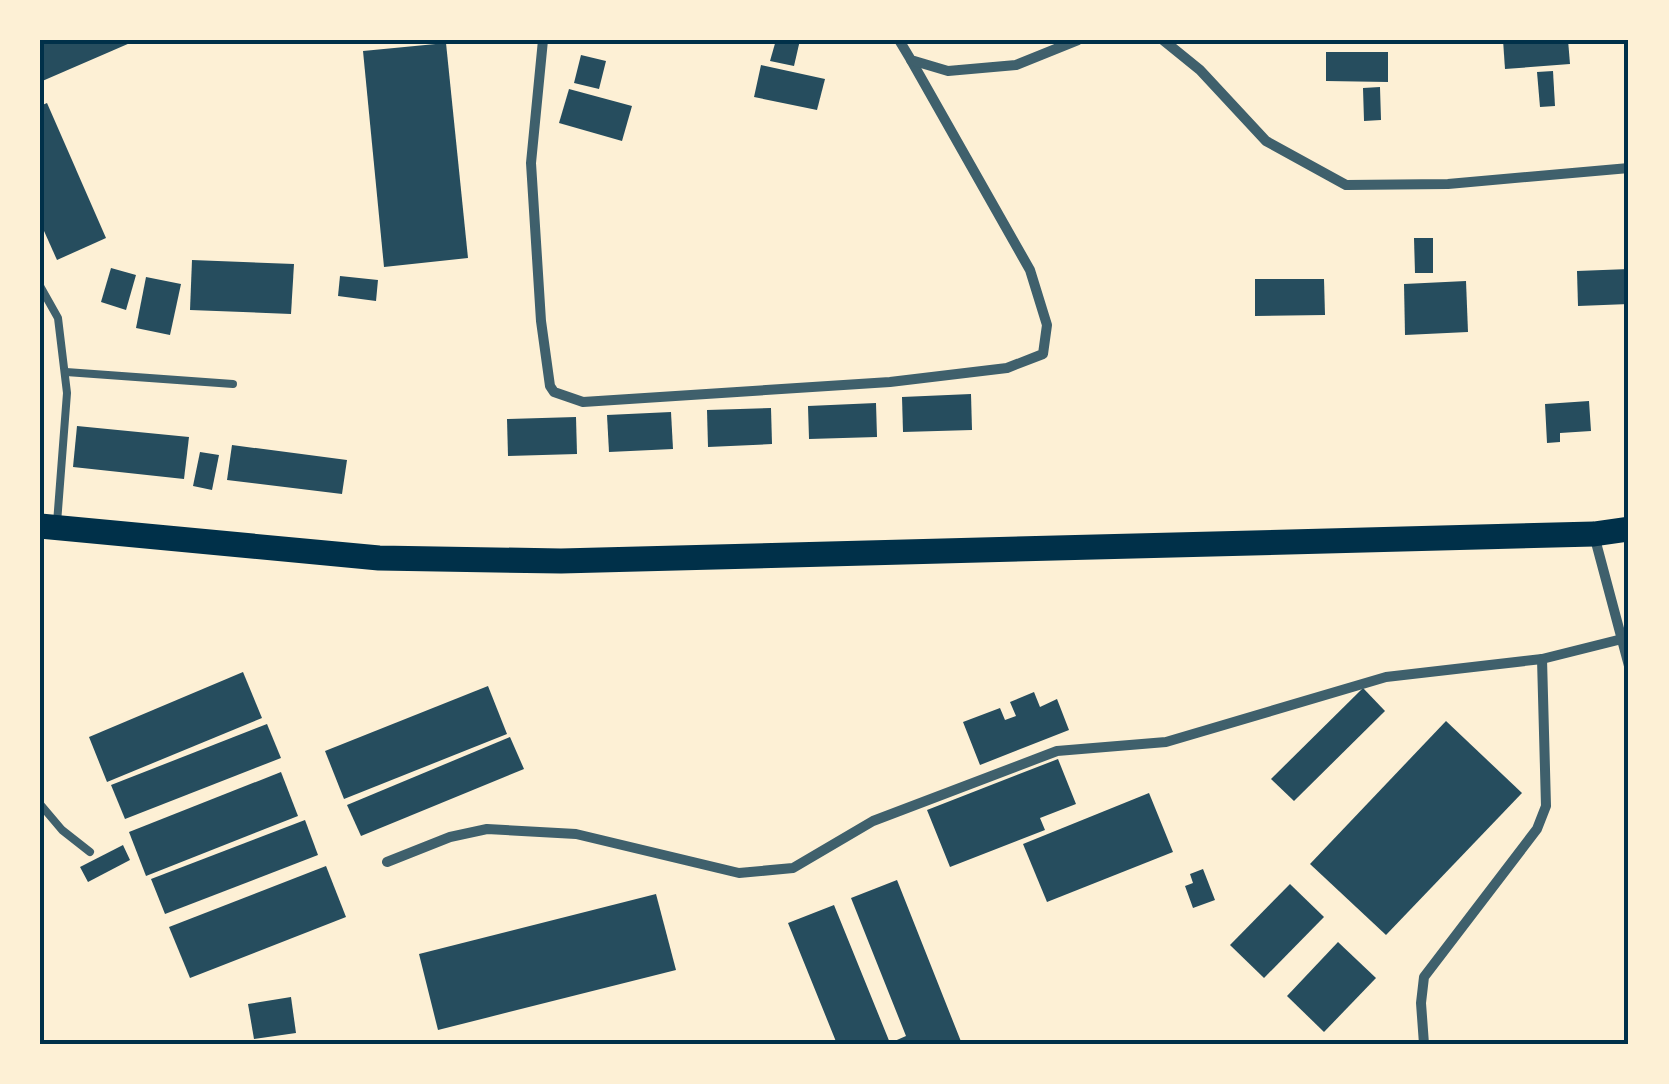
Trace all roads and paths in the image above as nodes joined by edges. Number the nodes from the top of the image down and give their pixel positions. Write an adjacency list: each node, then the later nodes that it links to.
1 (543, 40): 5 (street)
2 (899, 40): 5 (street)
3 (1078, 40): 5 (street)
4 (1163, 40): 6 (street)
5 (911, 60)
6 (1629, 168)
7 (40, 286): 8 (lane)
8 (66, 372): 9 (lane); 10 (lane)
9 (234, 384)
10 (48, 526): 12 (highway)
11 (1629, 529): 12 (highway)
12 (1594, 534): 13 (street)
13 (1622, 639): 14 (street); 15 (street)
14 (1542, 659): 18 (street); 19 (street)
15 (1629, 666)
16 (40, 804): 17 (lane)
17 (90, 852)
18 (387, 862)
19 (1424, 1044)

